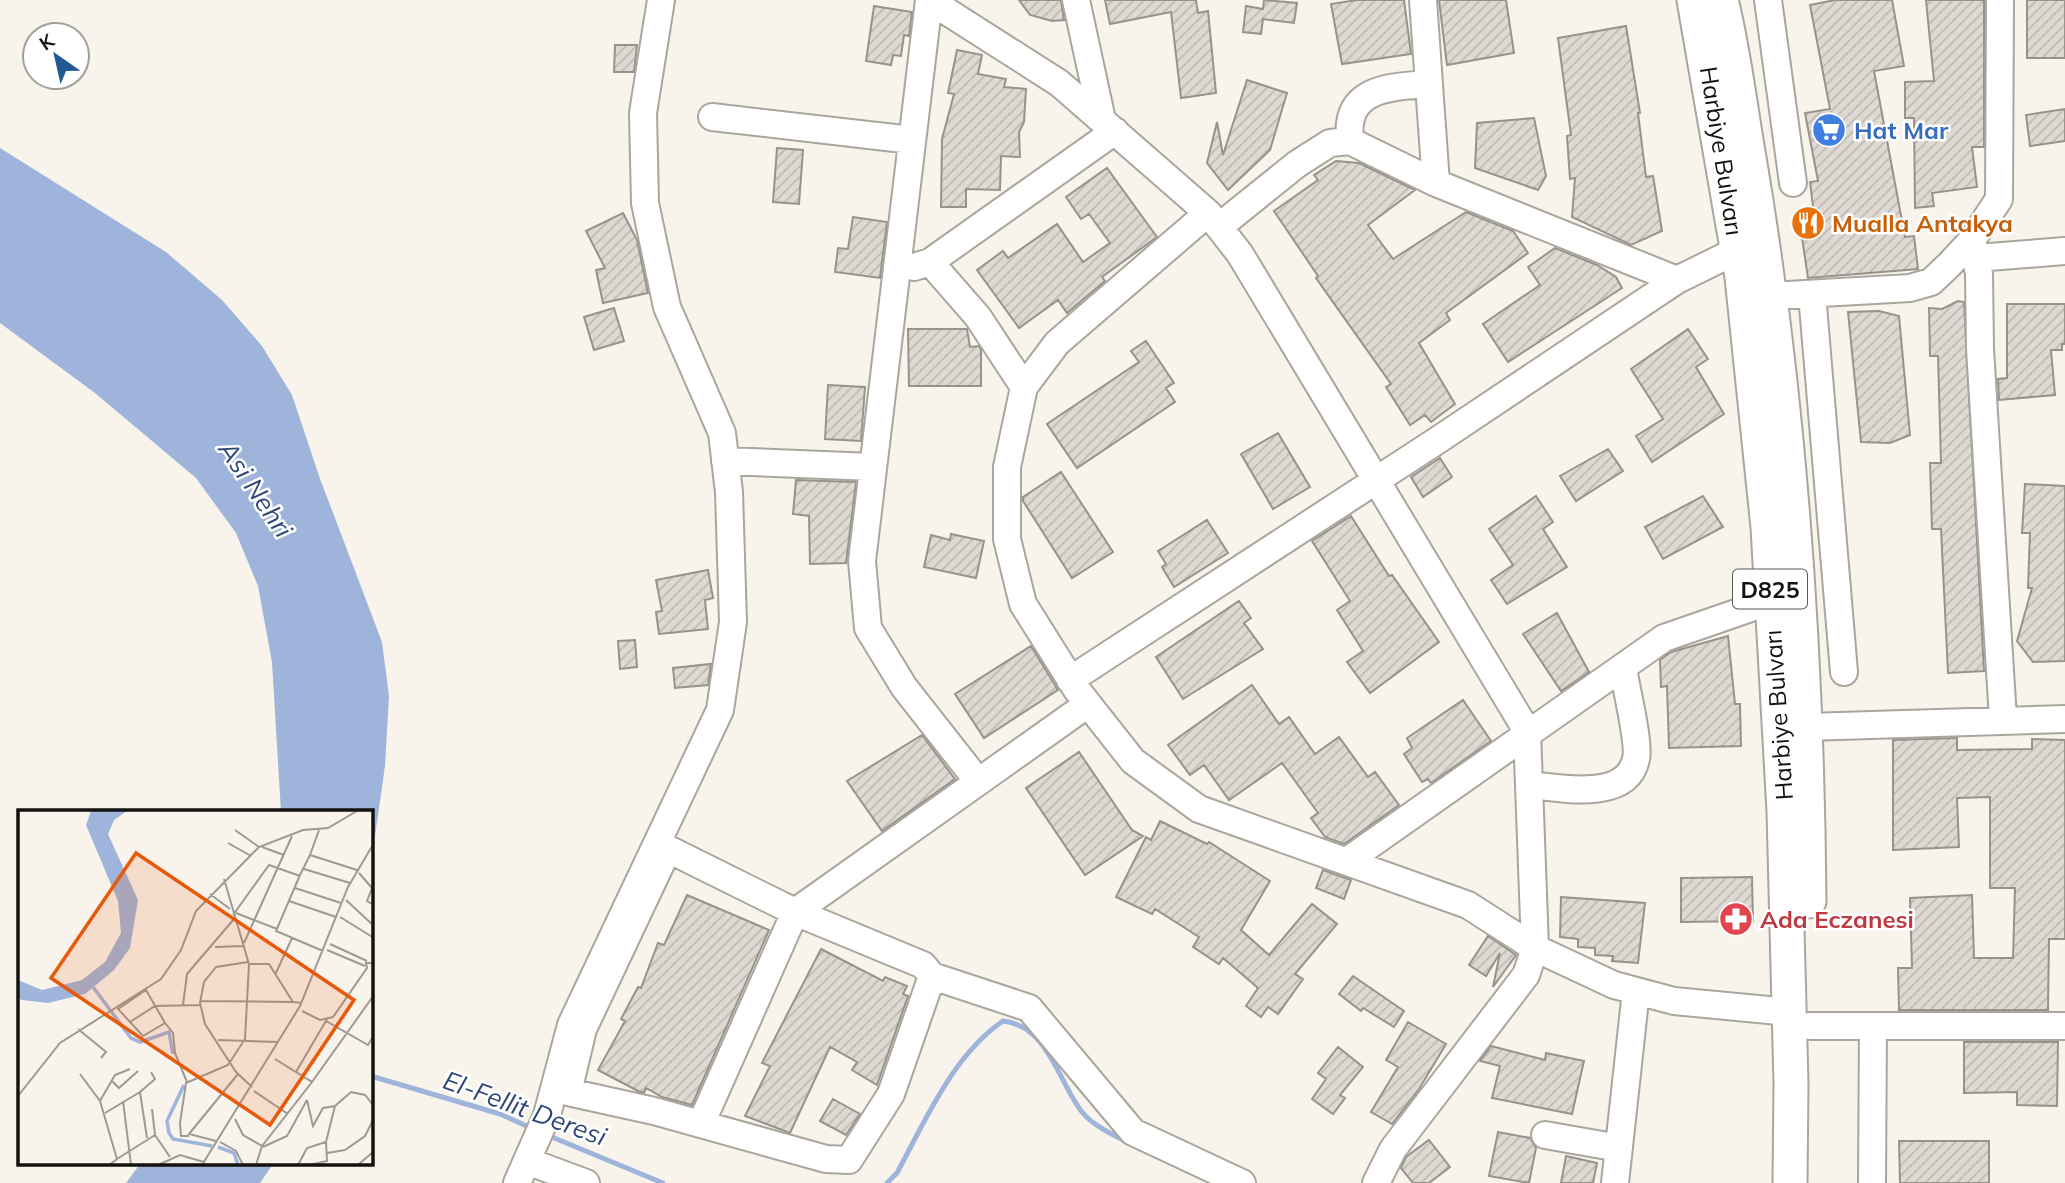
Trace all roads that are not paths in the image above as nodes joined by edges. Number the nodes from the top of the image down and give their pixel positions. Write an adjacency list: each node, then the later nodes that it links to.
1 (661, 0): 25 (street)
2 (1076, 0): 10 (street)
3 (1423, 0): 8 (street)
4 (1695, 0): 17 (main road, Harbiye Bulvarı / D825)
5 (1721, 0): 23 (main road, Harbiye Bulvarı / D825)
6 (1768, 0): 14 (street)
7 (2000, 0): 16 (street)
8 (1429, 84): 12 (street); 13 (street)
9 (712, 117): 11 (street)
10 (1108, 125): 11 (street); 15 (street); 19 (street)
11 (912, 140): 20 (street)
12 (1350, 141): 13 (street); 15 (street)
13 (1436, 183): 21 (street)
14 (1793, 183)
15 (1214, 220): 24 (street); 27 (street)
16 (1974, 249): 18 (street); 22 (street); 33 (street)
17 (1738, 250): 21 (street); 28 (main road, Harbiye Bulvarı / D825)
18 (2065, 251)
19 (930, 262): 20 (street); 24 (street)
20 (898, 272): 26 (street)
21 (1677, 280): 27 (street)
22 (1812, 294): 23 (street); 30 (street)
23 (1771, 296): 35 (main road, Harbiye Bulvarı / D825)
24 (1024, 387): 31 (street)
25 (725, 461): 26 (street); 47 (street)
26 (873, 467): 37 (street)
27 (1375, 480): 31 (street); 36 (street)
28 (1771, 601): 29 (street); 44 (main road, Harbiye Bulvarı / D825)
29 (1623, 668): 36 (street); 38 (street)
30 (1844, 671)
31 (1070, 680): 32 (street)
32 (1088, 704): 37 (street); 39 (street)
33 (2003, 719): 34 (street); 35 (street)
34 (2065, 719)
35 (1807, 727): 44 (main road, Harbiye Bulvarı / D825)
36 (1527, 732): 38 (street); 39 (street)
37 (977, 780): 40 (street)
38 (1530, 785): 41 (street)
39 (1347, 861): 41 (street)
40 (796, 912): 42 (street); 47 (street); 48 (street)
41 (1535, 948): 43 (street); 54 (street)
42 (932, 976): 48 (street); 53 (street)
43 (1636, 991): 44 (street); 50 (street)
44 (1800, 1019): 45 (street); 56 (main road, Harbiye Bulvarı / D825); 57 (main road, Harbiye Bulvarı / D825)
45 (1873, 1026): 46 (street); 58 (street)
46 (2065, 1026)
47 (562, 1090): 48 (street); 51 (street)
48 (701, 1124)
49 (1545, 1135): 50 (street)
50 (1619, 1148): 55 (street)
51 (531, 1152): 52 (street)
52 (586, 1183)
53 (1242, 1183)
54 (1376, 1183)
55 (1615, 1183)
56 (1790, 1183)
57 (1812, 1183)
58 (1872, 1183)

